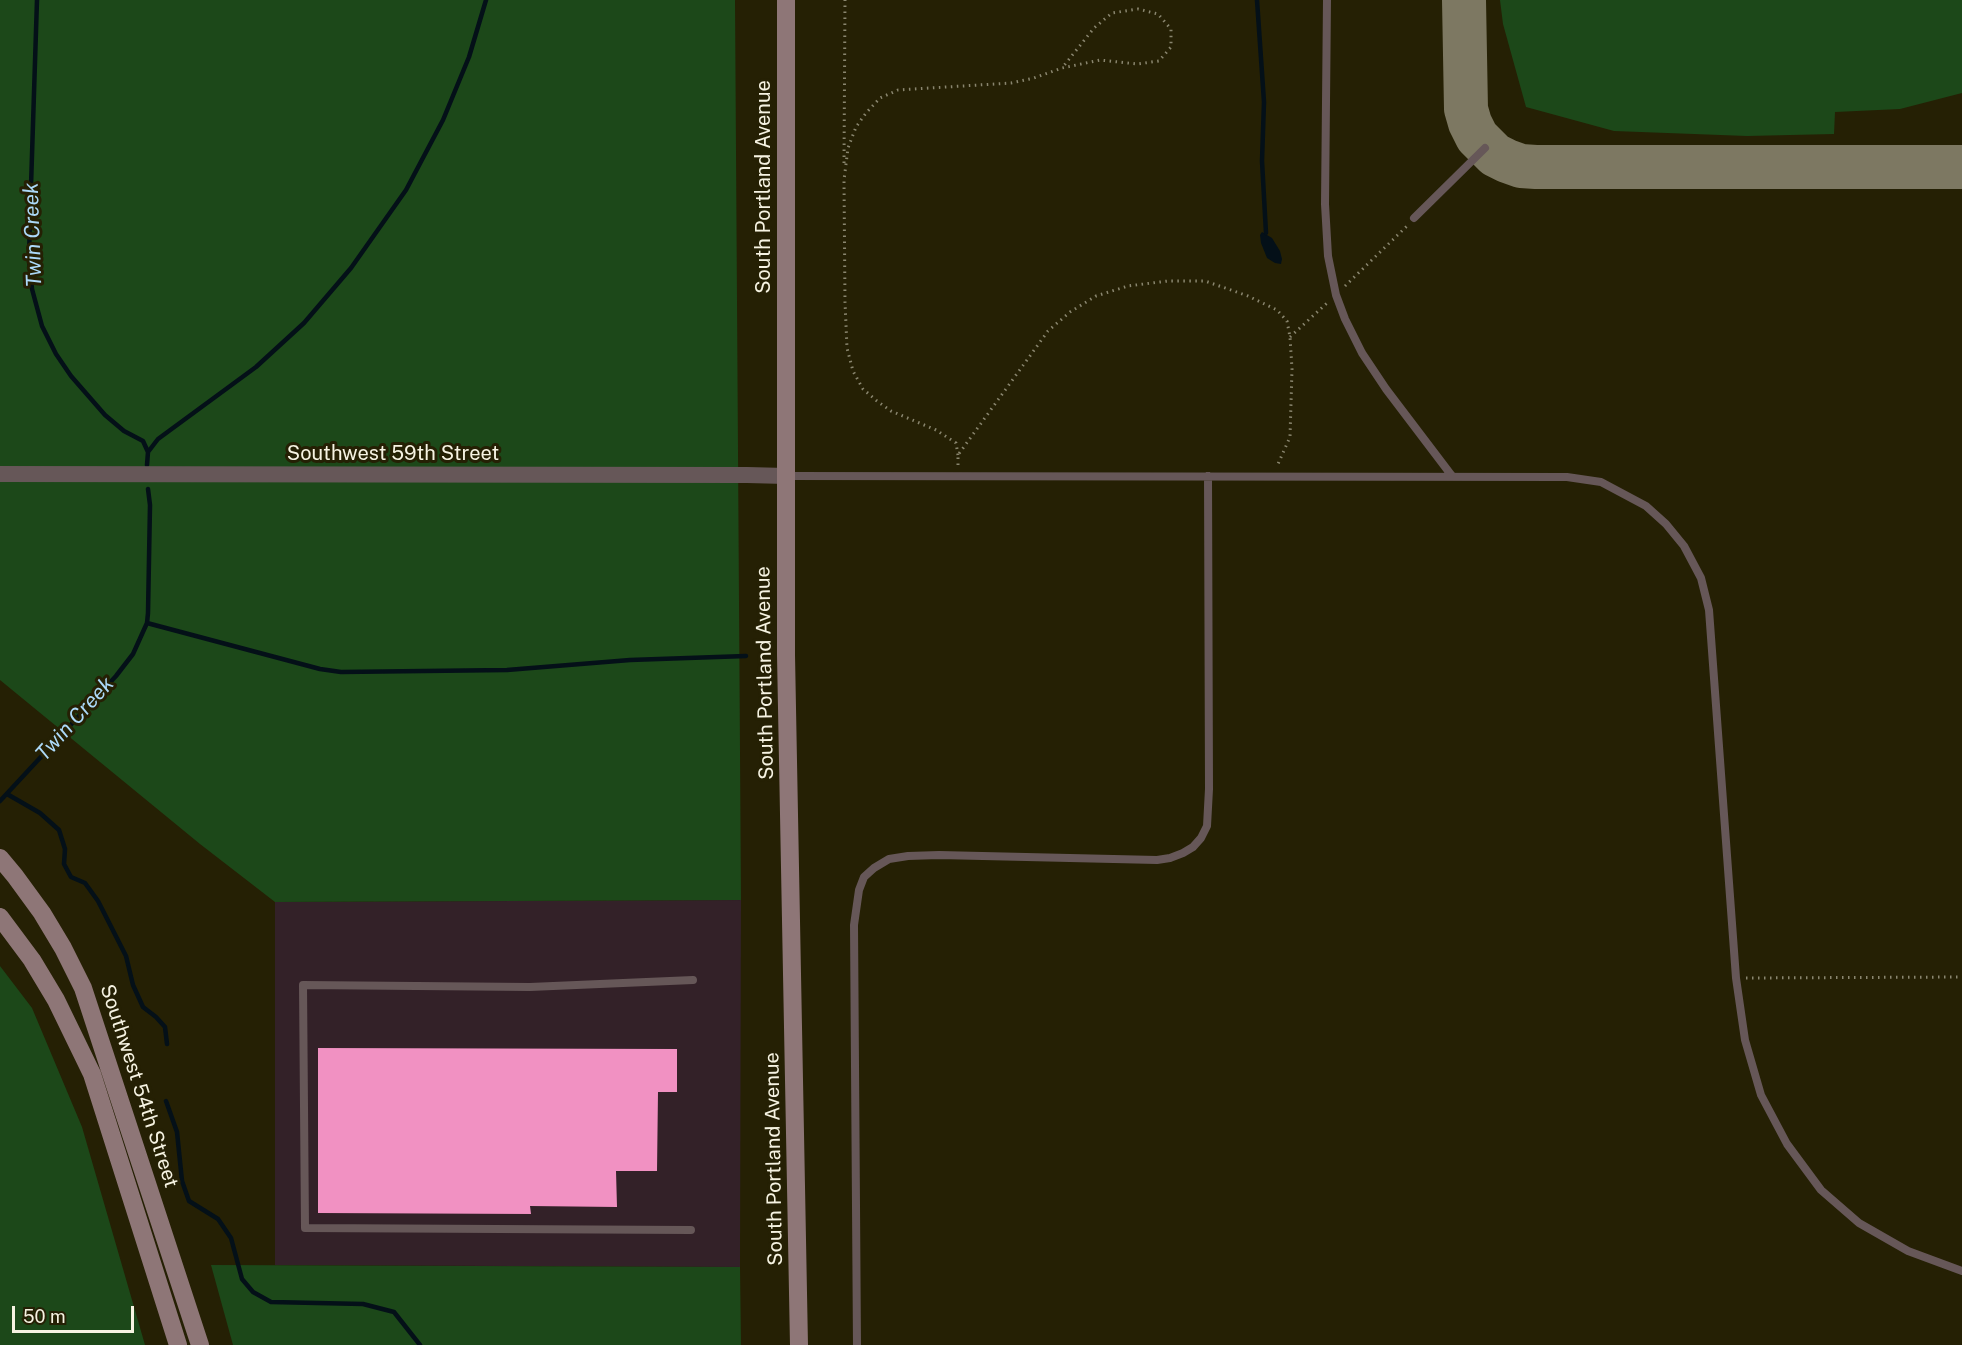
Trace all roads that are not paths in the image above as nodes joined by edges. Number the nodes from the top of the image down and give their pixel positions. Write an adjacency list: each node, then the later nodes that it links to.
1 (786, 0): 6 (main road, South Portland Avenue)
2 (1327, 0): 8 (lane)
3 (1485, 148): 4 (lane)
4 (1414, 218)
5 (0, 474): 6 (street, Southwest 59th Street)
6 (786, 476): 7 (lane); 16 (main road, South Portland Avenue)
7 (1208, 476): 8 (lane); 17 (lane)
8 (1452, 476): 13 (lane)
9 (0, 858): 15 (main road, Southwest 54th Street)
10 (0, 917): 14 (main road)
11 (693, 980): 12 (lane)
12 (691, 1230)
13 (1962, 1272)
14 (178, 1345)
15 (200, 1345)
16 (799, 1345)
17 (857, 1345)

